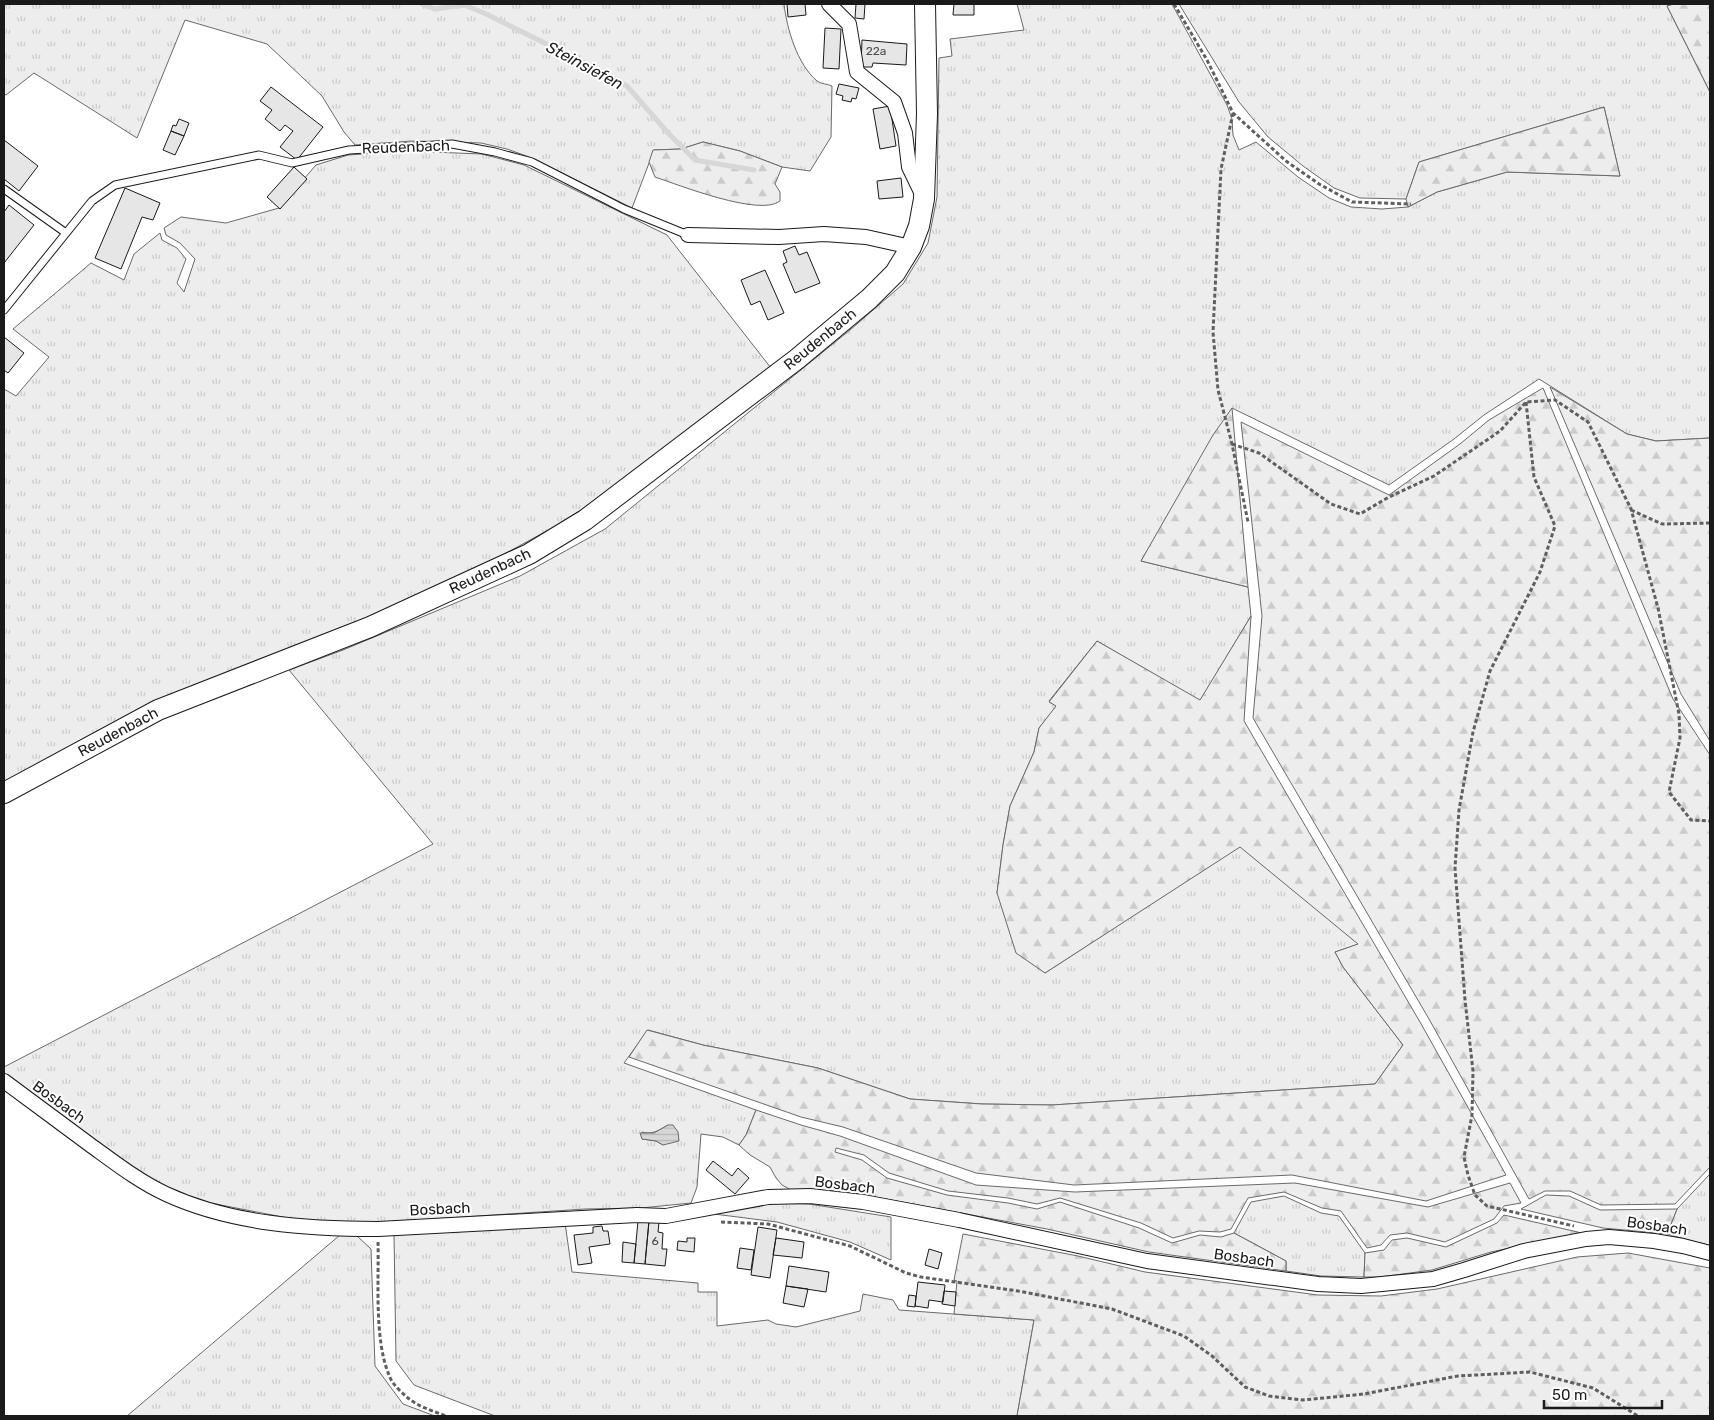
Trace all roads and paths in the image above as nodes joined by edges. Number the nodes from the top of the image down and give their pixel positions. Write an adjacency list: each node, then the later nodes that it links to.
1 (829, 4): 6 (street)
2 (925, 4): 6 (street, Reudenbach)
3 (1174, 4): 4 (path)
4 (1233, 114): 7 (path); 13 (path)
5 (4, 189): 8 (lane)
6 (924, 199): 10 (street, Reudenbach)
7 (1411, 204)
8 (66, 234): 9 (lane, Reudenbach); 11 (lane, Reudenbach)
9 (688, 236): 10 (street, Reudenbach)
10 (911, 247): 17 (street, Reudenbach)
11 (4, 310)
12 (1526, 402): 13 (path); 14 (path); 21 (path)
13 (1232, 444): 15 (path)
14 (1631, 509): 16 (path); 18 (path)
15 (1248, 522)
16 (1710, 524)
17 (4, 793)
18 (1710, 820)
19 (4, 1081): 22 (street, Bosbach)
20 (714, 1221): 25 (path)
21 (1578, 1227)
22 (378, 1229): 23 (street, Bosbach); 24 (path)
23 (1710, 1253)
24 (446, 1416)
25 (1638, 1416)

